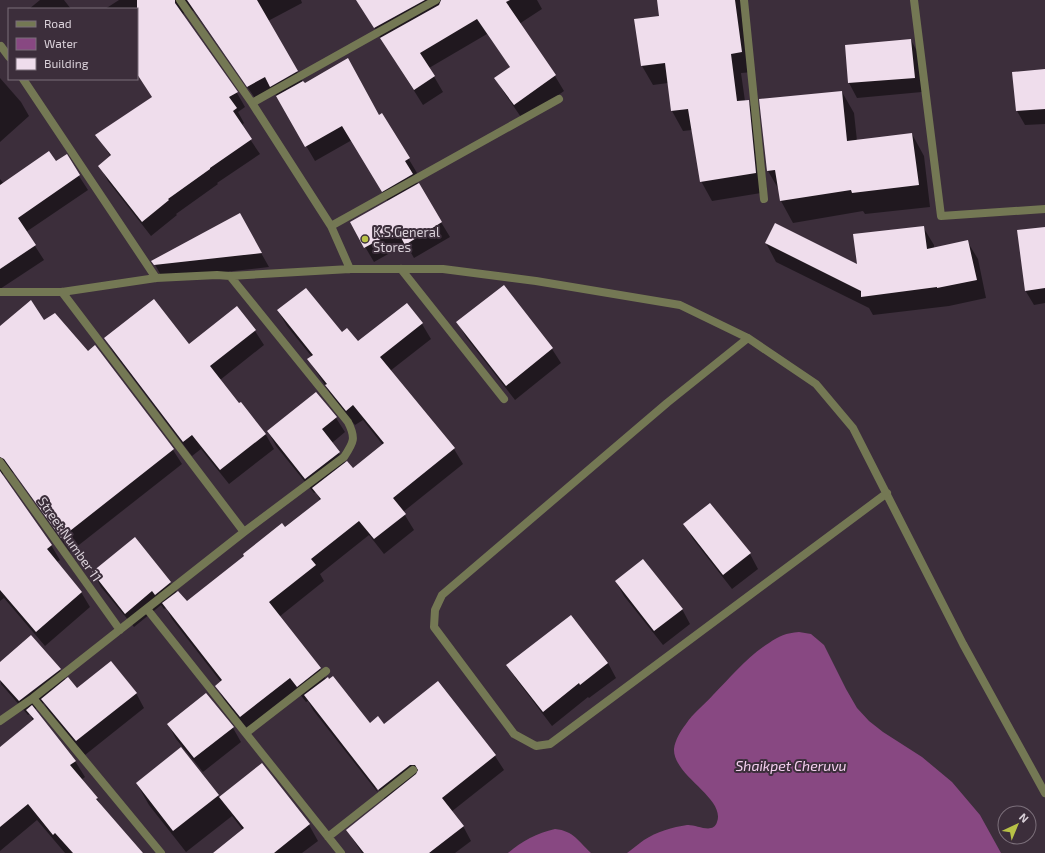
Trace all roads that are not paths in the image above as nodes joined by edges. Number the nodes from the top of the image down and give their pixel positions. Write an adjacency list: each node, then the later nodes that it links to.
1 (180, 0): 9 (street)
2 (436, 0): 9 (street)
3 (744, 0): 10 (street)
4 (914, 0): 11 (street)
5 (1, 46): 6 (street)
6 (8, 56)
7 (24, 80): 16 (street)
8 (559, 99): 12 (street)
9 (252, 103): 12 (street)
10 (764, 199)
11 (1045, 209)
12 (331, 226): 14 (street)
13 (401, 268): 14 (street); 19 (street); 20 (street)
14 (350, 269): 15 (street)
15 (230, 276): 16 (street); 23 (street)
16 (156, 278): 18 (street)
17 (0, 292): 18 (street)
18 (62, 292): 23 (street)
19 (748, 338): 22 (street); 22 (street)
20 (504, 399)
21 (0, 462): 25 (street, Street Number 11)
22 (887, 493): 31 (street)
23 (244, 532): 24 (street)
24 (147, 609): 25 (street); 29 (street)
25 (120, 630): 27 (street)
26 (326, 671): 29 (street)
27 (33, 698): 28 (street); 33 (street)
28 (2, 716)
29 (246, 733): 32 (street)
30 (413, 770): 32 (street)
31 (1045, 793)
32 (328, 837): 34 (street)
33 (160, 853)
34 (341, 853)

